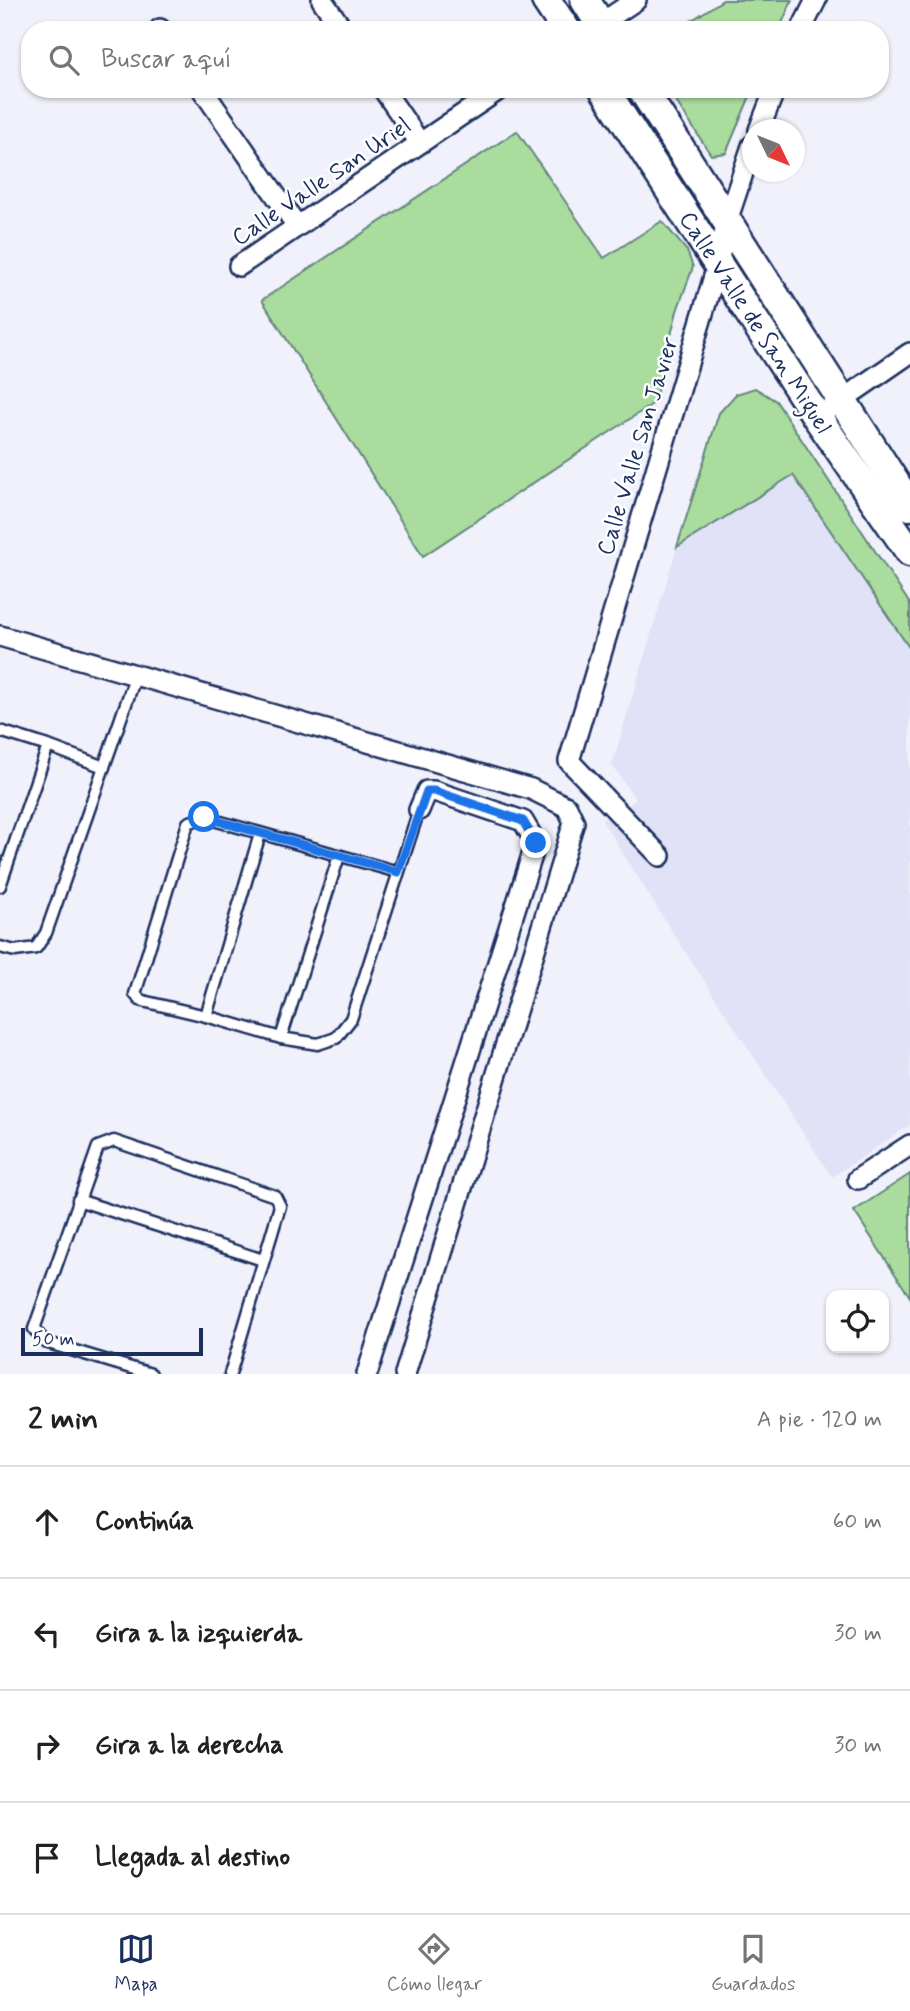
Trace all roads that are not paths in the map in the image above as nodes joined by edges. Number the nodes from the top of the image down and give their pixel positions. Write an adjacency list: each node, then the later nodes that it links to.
1 (322, 0): 6 (street)
2 (546, 0): 7 (street)
3 (585, 0): 8 (street)
4 (636, 0): 9 (street)
5 (816, 0): 10 (street)
6 (337, 21)
7 (559, 21)
8 (595, 21)
9 (608, 21)
10 (806, 21)
11 (208, 98): 21 (street)
12 (389, 98): 18 (street)
13 (487, 98): 18 (street, Calle Valle San Uriel)
14 (610, 98): 22 (street, Calle Valle de San Miguel)
15 (648, 98): 20 (street, Calle Valle de San Miguel)
16 (771, 98): 17 (street)
17 (763, 119)
18 (420, 143): 21 (street, Calle Valle San Uriel)
19 (742, 176): 20 (street, Calle Valle San Javier)
20 (727, 221): 22 (street, Calle Valle San Javier); 25 (street, Calle Valle de San Miguel)
21 (297, 226): 23 (street, Calle Valle San Uriel)
22 (718, 263): 26 (street, Calle Valle de San Miguel); 37 (street, Calle Valle San Javier)
23 (239, 266)
24 (910, 353): 25 (street)
25 (840, 400): 26 (street); 27 (street, Calle Valle de San Miguel)
26 (817, 417): 28 (street, Calle Valle de San Miguel)
27 (910, 506)
28 (910, 552)
29 (0, 636): 30 (street)
30 (135, 675): 33 (lane); 50 (street)
31 (0, 731): 32 (lane)
32 (48, 746): 33 (lane); 39 (lane)
33 (104, 766): 40 (lane)
34 (419, 810): 38 (lane); 49 (street)
35 (260, 834): 36 (lane); 41 (lane); 41 (lane)
36 (339, 856): 38 (lane); 42 (lane)
37 (660, 856)
38 (398, 872): 42 (lane)
39 (0, 886)
40 (0, 947)
41 (206, 1016): 42 (lane)
42 (281, 1038)
43 (910, 1145): 44 (street)
44 (858, 1179)
45 (78, 1200): 46 (lane); 46 (lane); 47 (lane)
46 (263, 1260): 48 (lane)
47 (151, 1374)
48 (230, 1374)
49 (367, 1374)
50 (405, 1374)

